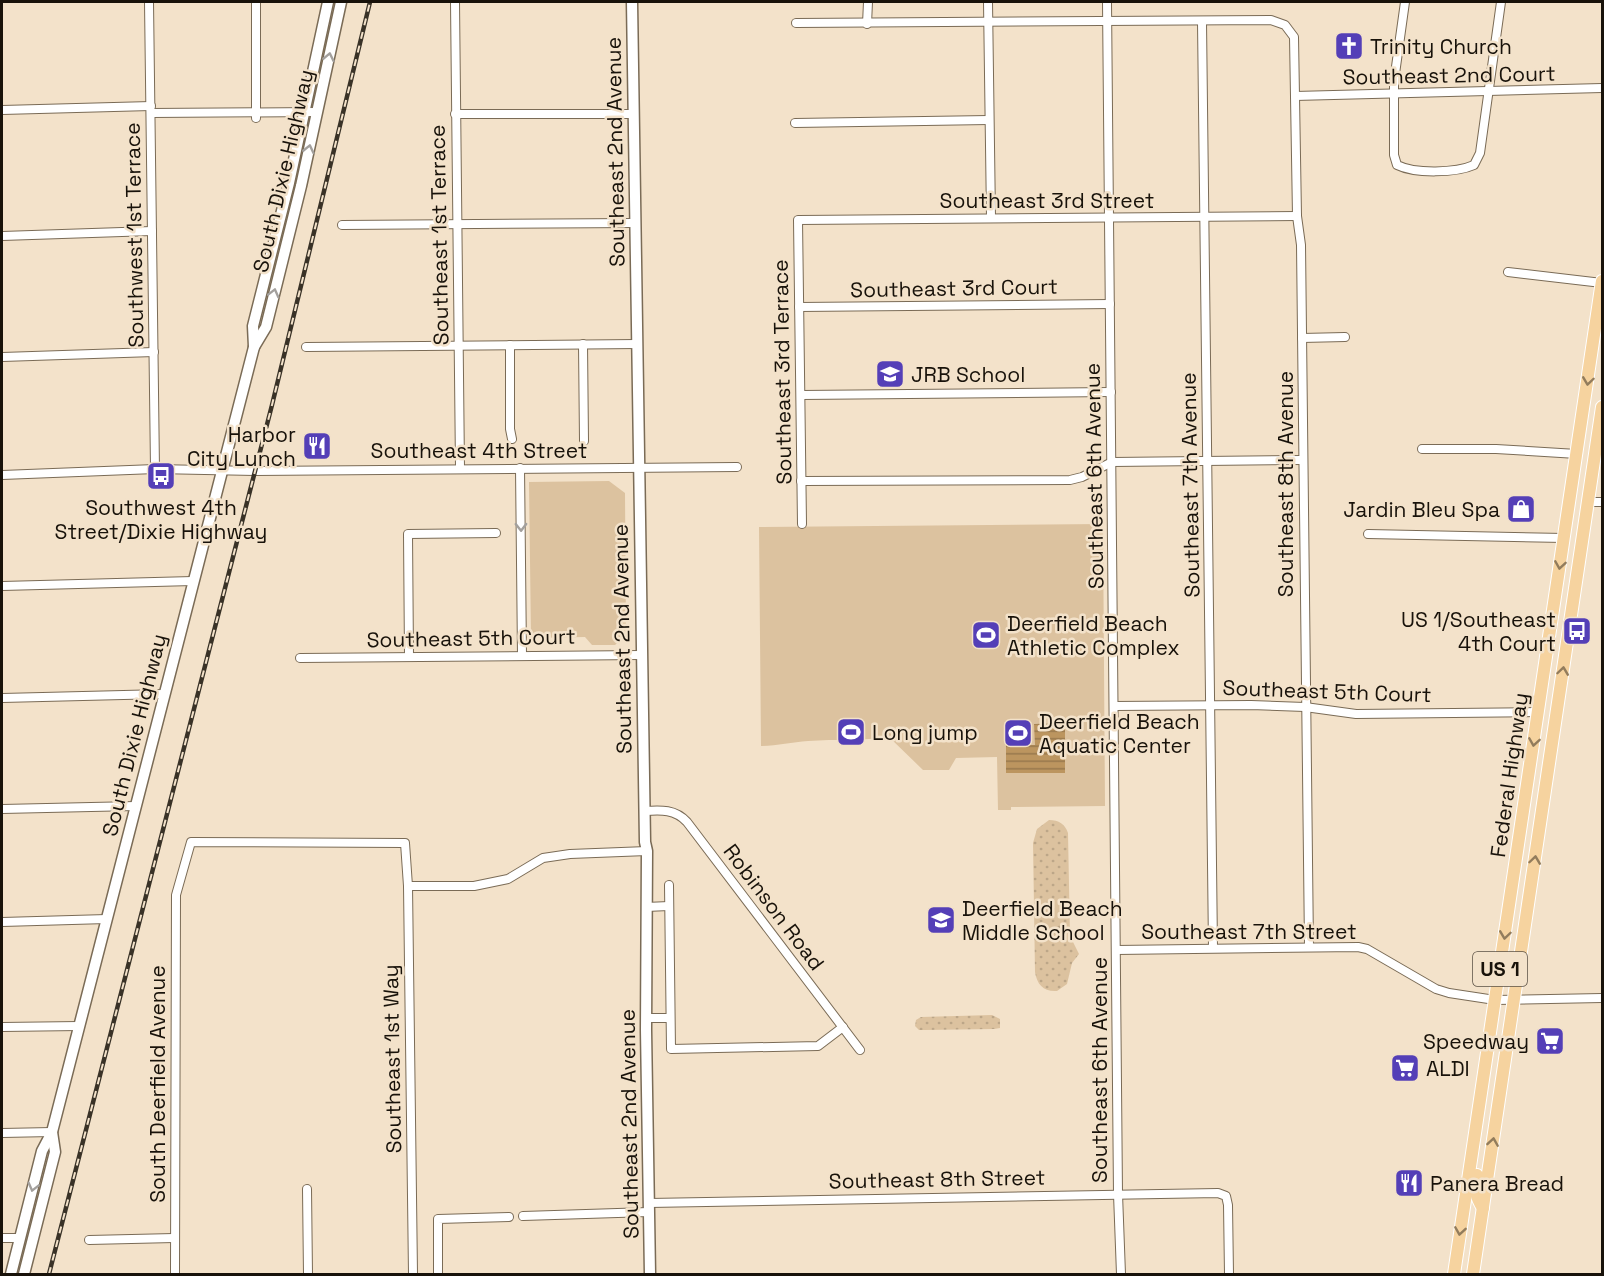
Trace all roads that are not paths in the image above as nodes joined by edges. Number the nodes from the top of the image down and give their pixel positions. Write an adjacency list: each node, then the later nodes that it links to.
1 (150, 2): 22 (street, Southwest 1st Terrace)
2 (256, 2): 27 (street)
3 (328, 2): 23 (main road, South Dixie Highway)
4 (341, 2): 24 (main road, South Dixie Highway, one-way to 4)
5 (455, 2): 25 (street, Southeast 1st Terrace)
6 (632, 2): 26 (main road, Southeast 2nd Avenue)
7 (868, 2): 16 (street)
8 (988, 2): 15 (street)
9 (1107, 2): 12 (street, Southeast 6th Avenue)
10 (1405, 2): 19 (street)
11 (1501, 2): 18 (street)
12 (1107, 22): 13 (street); 15 (street); 33 (street, Southeast 6th Avenue)
13 (1202, 22): 20 (street, Southeast 8th Avenue); 30 (street, Southeast 7th Avenue)
14 (796, 23): 16 (street)
15 (988, 23): 16 (street); 28 (street)
16 (867, 24)
17 (1602, 88): 18 (street, Southeast 2nd Court)
18 (1488, 92): 19 (street, Southeast 2nd Court); 19 (street)
19 (1393, 95): 20 (street, Southeast 2nd Court)
20 (1295, 96): 31 (street, Southeast 8th Avenue)
21 (2, 110): 22 (street)
22 (151, 110): 27 (street); 38 (street, Southwest 1st Terrace)
23 (304, 111): 24 (street); 27 (street); 50 (main road, South Dixie Highway)
24 (317, 112): 50 (main road, South Dixie Highway, one-way to 24)
25 (456, 114): 26 (street); 37 (street, Southeast 1st Terrace)
26 (634, 114): 35 (main road, Southeast 2nd Avenue)
27 (256, 115)
28 (989, 120): 29 (street); 32 (street)
29 (795, 123)
30 (1204, 216): 31 (street, Southeast 3rd Street); 33 (street, Southeast 3rd Street); 62 (street, Southeast 7th Avenue)
31 (1297, 216): 45 (street, Southeast 8th Avenue)
32 (991, 218): 33 (street, Southeast 3rd Street); 34 (street, Southeast 3rd Street)
33 (1109, 218): 42 (street, Southeast 6th Avenue)
34 (798, 220): 43 (street, Southeast 3rd Terrace)
35 (635, 223): 37 (street); 47 (main road, Southeast 2nd Avenue)
36 (342, 225): 37 (street)
37 (457, 225): 48 (street, Southeast 1st Terrace)
38 (152, 231): 39 (street); 52 (street, Southwest 1st Terrace)
39 (2, 236)
40 (1508, 272): 41 (street)
41 (1602, 282): 61 (main road, Federal Highway / US 1, one-way to 61)
42 (1110, 304): 43 (street, Southeast 3rd Court); 54 (street, Southeast 6th Avenue)
43 (799, 307): 55 (street, Southeast 3rd Terrace)
44 (1345, 337): 45 (street)
45 (1302, 338): 60 (street, Southeast 8th Avenue)
46 (582, 344): 47 (street); 49 (street); 58 (street)
47 (637, 344): 64 (main road, Southeast 2nd Avenue)
48 (459, 345): 49 (street); 51 (street); 66 (street, Southeast 1st Terrace)
49 (510, 345): 57 (street)
50 (254, 347): 69 (main road, South Dixie Highway)
51 (306, 348)
52 (154, 352): 53 (street); 68 (street, Southwest 1st Terrace)
53 (2, 357)
54 (1111, 392): 55 (street); 63 (street, Southeast 6th Avenue)
55 (801, 395): 71 (street, Southeast 3rd Terrace)
56 (1602, 407): 72 (main road, Federal Highway / US 1)
57 (512, 439)
58 (584, 441)
59 (1422, 449): 61 (street)
60 (1304, 460): 62 (street); 92 (street, Southeast 8th Avenue)
61 (1576, 460): 72 (main road); 74 (main road, Federal Highway / US 1)
62 (1208, 461): 63 (street); 90 (street, Southeast 7th Avenue)
63 (1112, 462): 71 (street); 91 (street, Southeast 6th Avenue)
64 (638, 467): 65 (street, Southeast 4th Street); 67 (street, Southeast 4th Street); 82 (main road, Southeast 2nd Avenue)
65 (737, 467)
66 (460, 468): 67 (street, Southeast 4th Street); 69 (street, Southeast 4th Street)
67 (520, 468): 83 (street, one-way to 83)
68 (155, 469): 69 (street, Southeast 4th Street); 70 (street, Southeast 4th Street)
69 (222, 470): 80 (main road, South Dixie Highway)
70 (2, 475)
71 (801, 482): 75 (street, Southeast 3rd Terrace)
72 (1588, 502): 73 (street); 78 (main road, Federal Highway / US 1)
73 (1602, 502)
74 (1569, 506): 78 (main road); 79 (main road, Federal Highway / US 1)
75 (802, 524)
76 (496, 533): 84 (street)
77 (1368, 534): 79 (street)
78 (1583, 535): 88 (main road, Federal Highway / US 1, one-way to 78)
79 (1564, 538): 86 (main road, Federal Highway / US 1, one-way to 86)
80 (193, 581): 81 (street); 87 (main road, South Dixie Highway)
81 (2, 586)
82 (641, 655): 83 (street, Southeast 5th Court); 97 (main road, Southeast 2nd Avenue)
83 (522, 656): 84 (street, Southeast 5th Court)
84 (409, 657): 85 (street, Southeast 5th Court)
85 (300, 658)
86 (1545, 663): 88 (main road); 93 (main road, Federal Highway / US 1)
87 (164, 694): 89 (street); 95 (main road, South Dixie Highway)
88 (1559, 696): 94 (main road, Federal Highway / US 1)
89 (2, 698)
90 (1210, 705): 91 (street, Southeast 5th Court); 92 (street, Southeast 5th Court); 107 (street, Southeast 7th Avenue)
91 (1114, 706): 108 (street, Southeast 6th Avenue)
92 (1305, 707): 93 (street, Southeast 5th Court); 106 (street, Southeast 8th Avenue)
93 (1538, 712): 94 (main road); 110 (main road, Federal Highway / US 1, one-way to 110)
94 (1552, 749): 111 (main road, Federal Highway / US 1, one-way to 94)
95 (136, 806): 96 (street); 104 (main road, South Dixie Highway)
96 (2, 809)
97 (645, 811): 98 (main road, Southeast 2nd Avenue); 115 (street, Robinson Road)
98 (647, 851): 100 (street); 103 (main road, Southeast 2nd Avenue)
99 (669, 885): 102 (street)
100 (408, 886): 101 (street, Southeast 1st Way); 137 (street, Southeast 1st Way)
101 (176, 895): 130 (street, South Deerfield Avenue)
102 (669, 906): 103 (street); 113 (street)
103 (646, 907): 112 (main road, Southeast 2nd Avenue)
104 (107, 919): 105 (street); 114 (main road, South Dixie Highway)
105 (2, 922)
106 (1309, 947): 107 (street, Southeast 7th Street); 110 (street, Southeast 7th Street)
107 (1213, 948): 108 (street, Southeast 7th Street)
108 (1116, 950): 122 (street, Southeast 6th Avenue)
109 (1602, 998): 111 (street, Southeast 7th Street)
110 (1495, 1000): 111 (street, Southeast 7th Street); 118 (main road, Federal Highway / US 1)
111 (1514, 1000): 125 (main road, Federal Highway / US 1, one-way to 111)
112 (646, 1018): 113 (street); 124 (main road, Southeast 2nd Avenue)
113 (670, 1018): 115 (street)
114 (79, 1026): 116 (street); 119 (main road, South Dixie Highway)
115 (843, 1027): 117 (street, Robinson Road)
116 (2, 1028)
117 (860, 1050)
118 (1477, 1122): 123 (main road, Federal Highway / US 1); 125 (main road)
119 (52, 1132): 120 (street); 129 (main road, South Dixie Highway, one-way to 129); 134 (main road, South Dixie Highway)
120 (2, 1133)
121 (307, 1190): 136 (street)
122 (1118, 1194): 124 (street, Southeast 8th Street); 140 (street, Southeast 6th Avenue); 141 (street, Southeast 8th Street)
123 (1464, 1204): 132 (main road); 142 (main road, Federal Highway / US 1, one-way to 142)
124 (649, 1208): 126 (street, Southeast 8th Street); 139 (main road, Southeast 2nd Avenue)
125 (1483, 1208): 132 (main road, Federal Highway / US 1)
126 (523, 1216)
127 (509, 1217): 138 (street)
128 (2, 1238): 129 (street)
129 (20, 1238): 133 (main road, South Dixie Highway)
130 (174, 1238): 131 (street); 135 (street, South Deerfield Avenue)
131 (89, 1240)
132 (1478, 1241): 143 (main road, Federal Highway / US 1)
133 (11, 1275)
134 (24, 1275)
135 (175, 1275)
136 (308, 1275)
137 (413, 1275)
138 (438, 1275)
139 (650, 1275)
140 (1121, 1275)
141 (1229, 1275)
142 (1454, 1275)
143 (1473, 1275)

